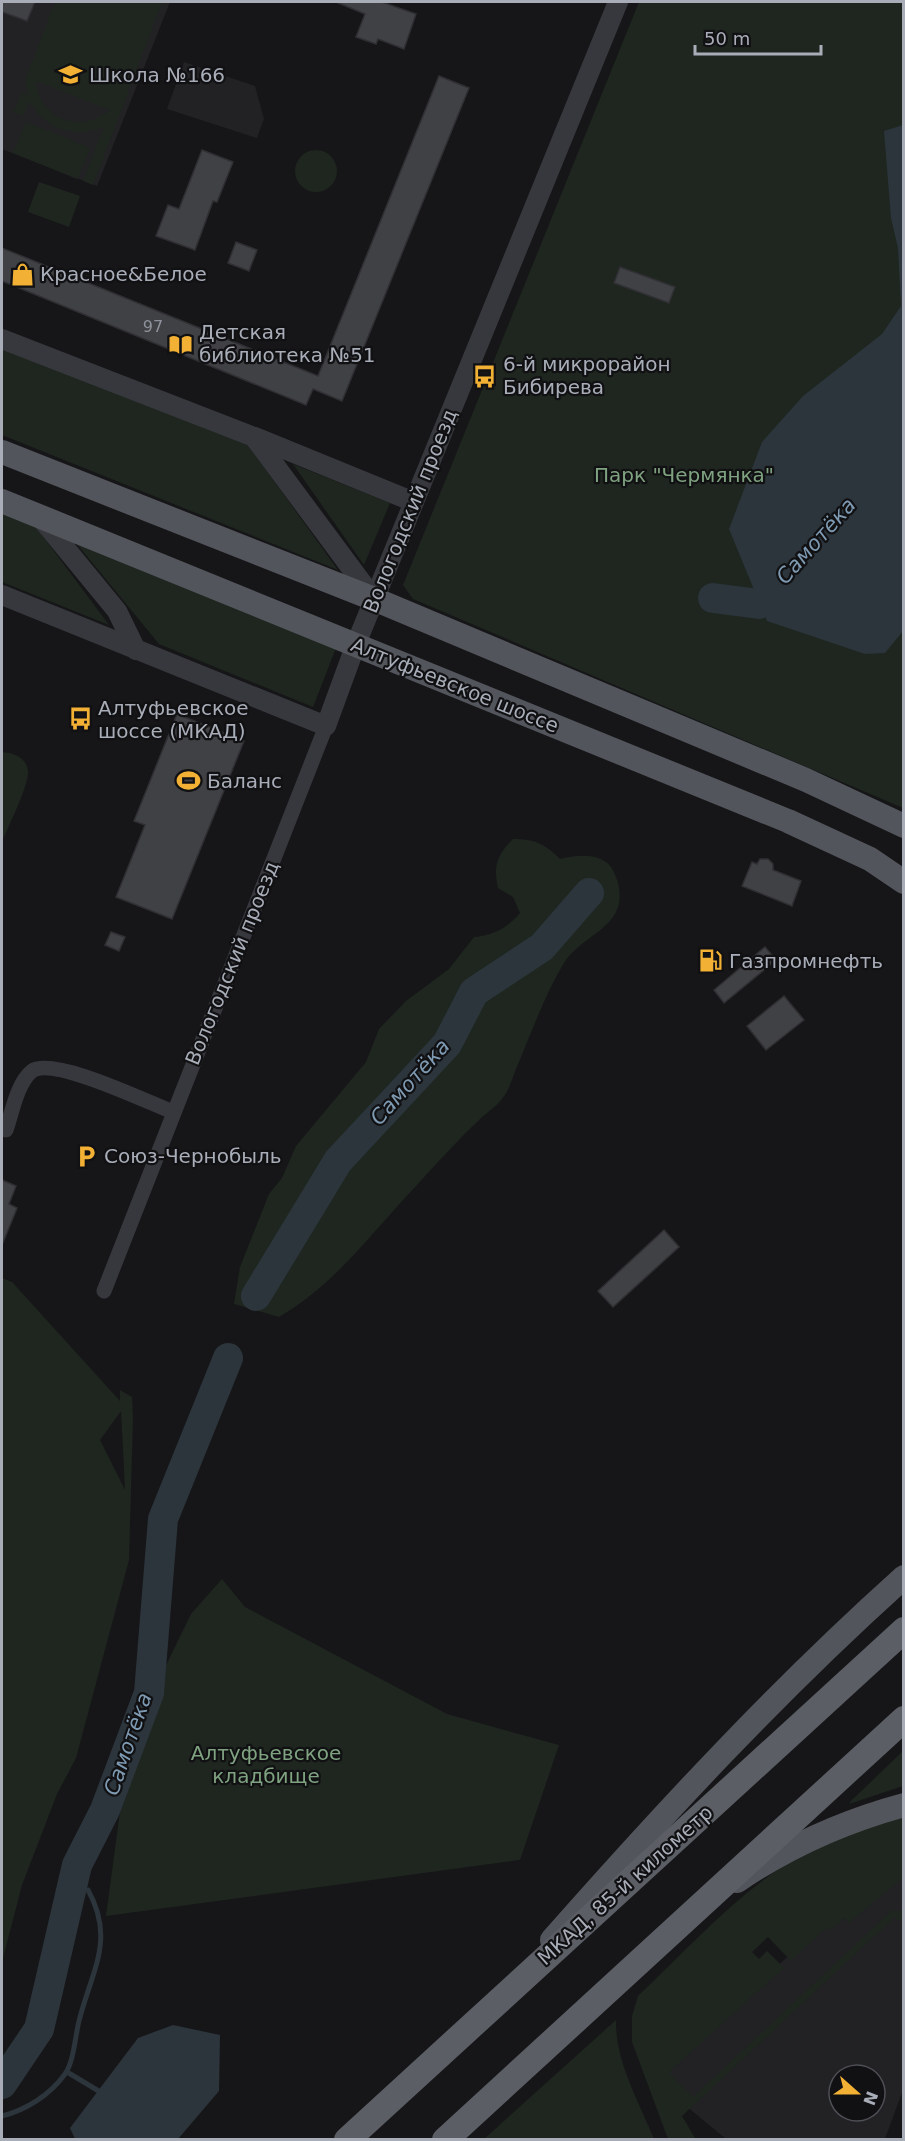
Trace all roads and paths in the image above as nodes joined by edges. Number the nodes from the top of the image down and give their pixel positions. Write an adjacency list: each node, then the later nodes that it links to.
1 (618, 2): 6 (street, Вологодский проезд)
2 (2, 339): 3 (street)
3 (254, 437): 6 (street); 9 (street)
4 (2, 452): 9 (main road)
5 (2, 501): 7 (main road, Алтуфьевское шоссе)
6 (414, 502): 9 (street, Вологодский проезд)
7 (39, 516): 10 (main road, Алтуфьевское шоссе); 11 (street)
8 (2, 595): 11 (street)
9 (374, 599): 10 (street, Вологодский проезд); 13 (main road)
10 (356, 644): 12 (street, Вологодский проезд); 14 (main road, Алтуфьевское шоссе)
11 (136, 650): 12 (street)
12 (326, 726): 17 (street, Вологодский проезд)
13 (903, 826)
14 (870, 859): 15 (street, Алтуфьевское шоссе); 16 (main road)
15 (903, 877)
16 (903, 882)
17 (173, 1112): 18 (street); 19 (street, Вологодский проезд)
18 (2, 1128)
19 (104, 1291)
20 (903, 1566): 22 (main road)
21 (903, 1577): 22 (main road)
22 (861, 1615): 27 (main road)
23 (903, 1630): 27 (highway, МКАД, 85-й километр)
24 (903, 1719): 26 (highway)
25 (903, 1805): 26 (main road)
26 (691, 1914): 29 (highway)
27 (497, 2002): 28 (highway, МКАД, 85-й километр)
28 (347, 2139)
29 (445, 2139)

